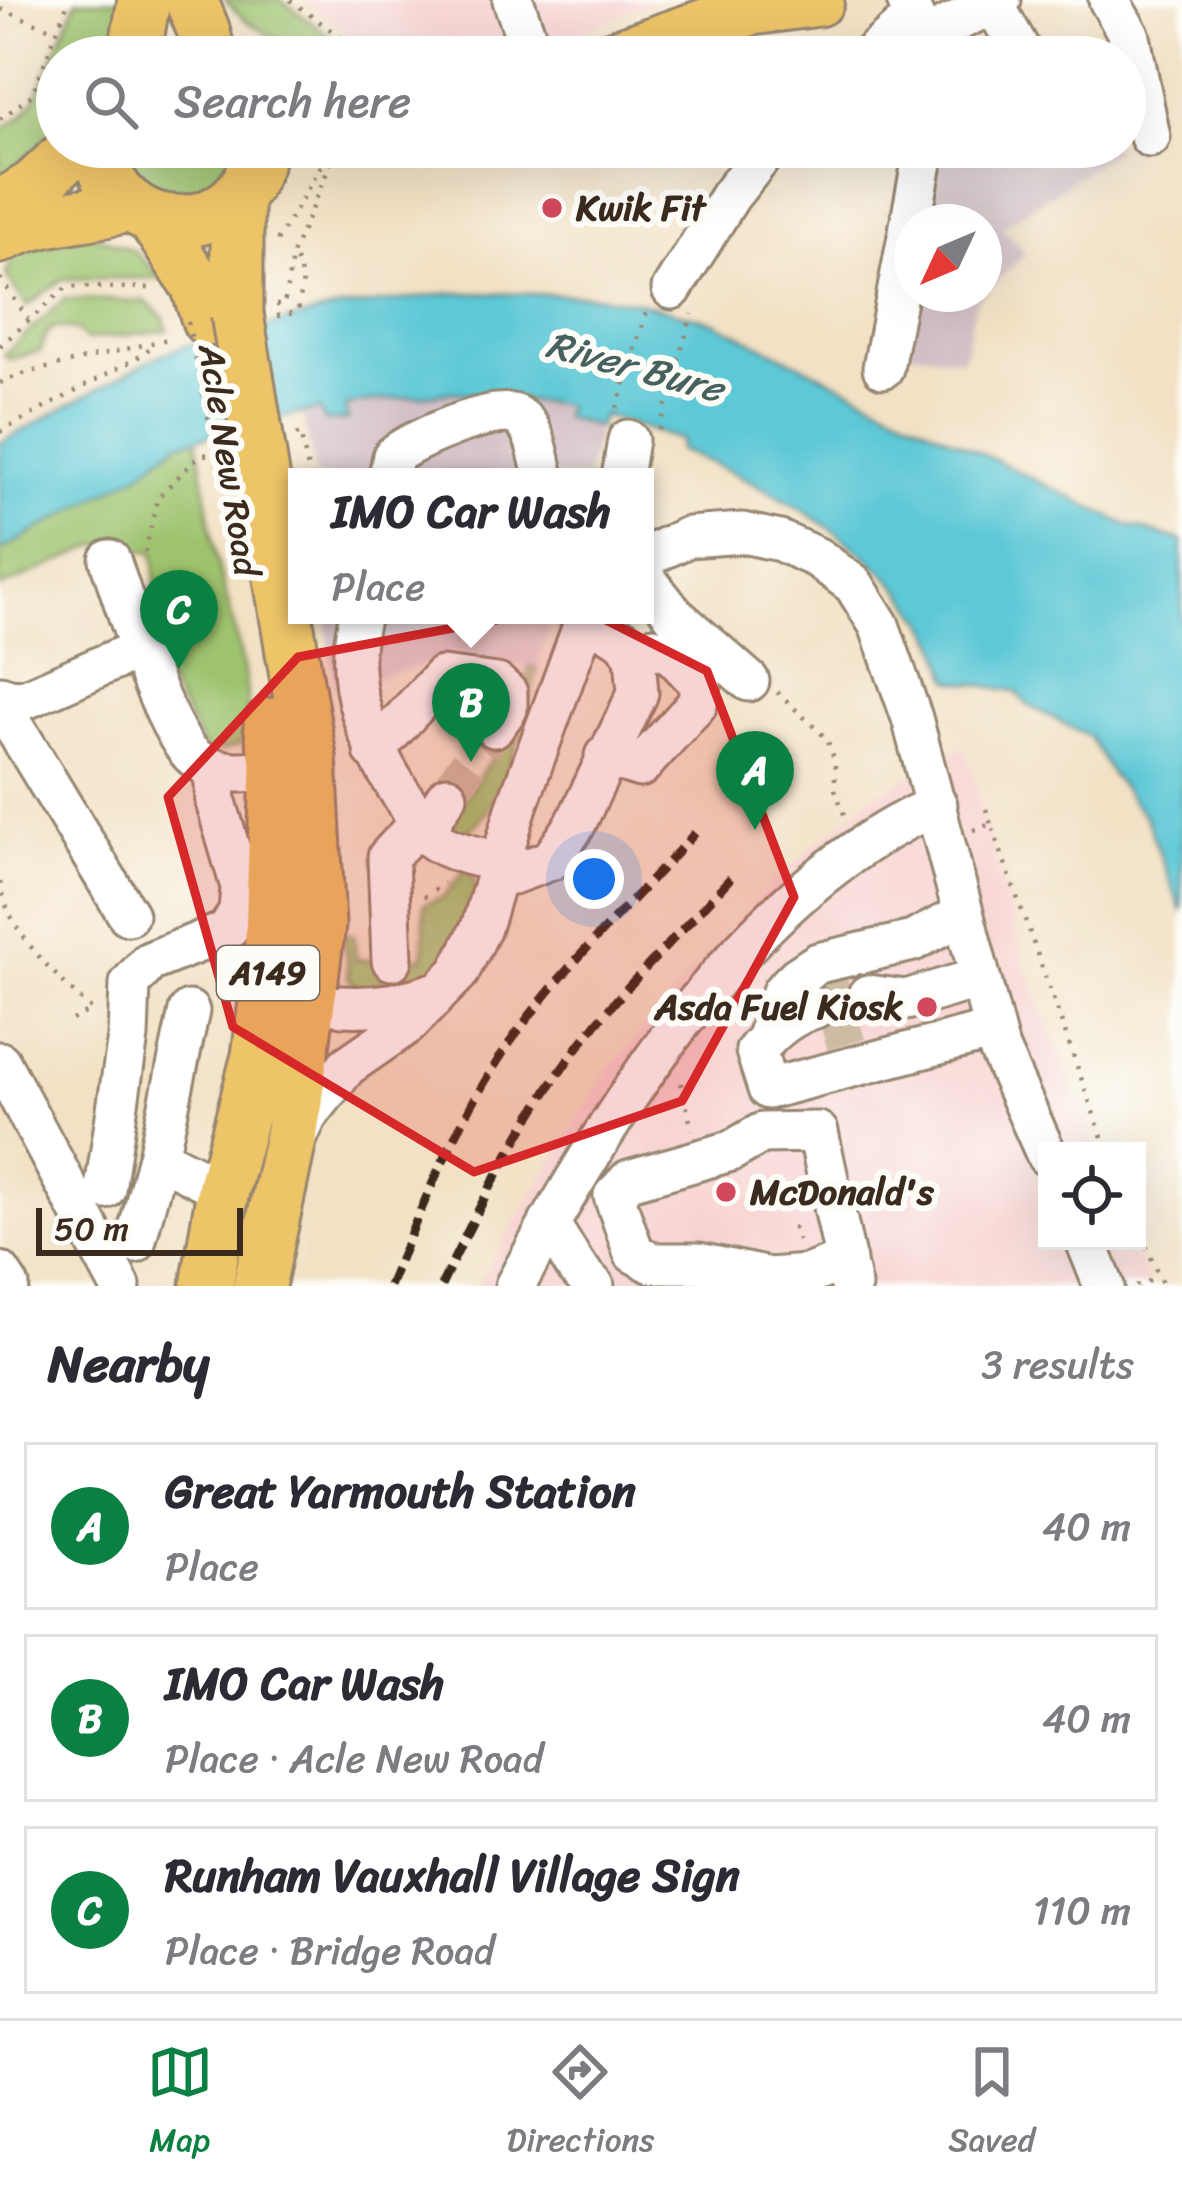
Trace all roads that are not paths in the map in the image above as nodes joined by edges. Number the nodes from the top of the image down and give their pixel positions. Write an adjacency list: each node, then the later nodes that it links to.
1 (144, 0): 9 (main road)
2 (190, 0): 10 (main road)
3 (513, 0): 11 (street)
4 (818, 0): 7 (main road)
5 (1109, 0): 14 (street)
6 (997, 2): 8 (street); 13 (street)
7 (752, 3): 12 (main road)
8 (918, 28)
9 (138, 36)
10 (205, 36)
11 (526, 36)
12 (666, 36)
13 (1014, 36)
14 (1129, 36)
15 (1146, 117): 16 (street)
16 (1150, 137)
17 (53, 168): 23 (main road)
18 (104, 168): 24 (main road, A149)
19 (274, 168): 24 (main road)
20 (282, 168): 27 (main road, Acle New Road / A149)
21 (752, 168): 26 (street)
22 (921, 168): 28 (street)
23 (0, 207)
24 (142, 211): 25 (main road); 27 (main road, Acle New Road / A149)
25 (0, 237)
26 (670, 303)
27 (216, 314): 38 (main road, Acle New Road / A149, bridge); 38 (main road, Acle New Road / A149)
28 (883, 368)
29 (391, 468): 30 (street)
30 (541, 468)
31 (654, 553): 47 (street)
32 (128, 555): 37 (street)
33 (654, 589): 40 (street)
34 (357, 624): 43 (street)
35 (584, 624): 49 (street)
36 (597, 624): 39 (street)
37 (140, 649): 41 (street); 46 (street)
38 (275, 653): 45 (main road, Acle New Road / A149); 57 (main road, Acle New Road / A149)
39 (635, 657): 44 (street); 44 (street)
40 (759, 683)
41 (0, 699): 51 (street)
42 (494, 727): 43 (street)
43 (374, 751): 48 (street)
44 (605, 756): 49 (street)
45 (277, 767): 46 (street); 53 (main road, Acle New Road / A149)
46 (214, 768): 66 (street)
47 (937, 806): 50 (street); 68 (street)
48 (430, 817): 49 (street); 52 (street)
49 (498, 867): 56 (street)
50 (962, 914): 54 (street); 55 (street)
51 (128, 915)
52 (392, 960)
53 (270, 962): 57 (main road, A149); 67 (main road, Acle New Road / A149)
54 (979, 978): 55 (street); 60 (street)
55 (888, 982): 61 (street)
56 (442, 992): 57 (street); 65 (street)
57 (319, 1009): 65 (main road, Acle New Road / A149); 77 (main road, A149)
58 (816, 1010): 61 (street)
59 (189, 1011): 64 (street)
60 (994, 1030): 61 (street); 63 (street)
61 (767, 1037)
62 (0, 1062): 75 (street)
63 (1041, 1142)
64 (158, 1157): 67 (street); 69 (street)
65 (286, 1161): 78 (main road, Acle New Road / A149)
66 (105, 1189)
67 (223, 1190): 76 (main road, Acle New Road / A149)
68 (549, 1222): 79 (street); 80 (street)
69 (135, 1243)
70 (1090, 1250): 81 (street)
71 (0, 1272): 74 (street)
72 (849, 1273): 73 (street); 73 (street)
73 (706, 1281)
74 (9, 1286)
75 (120, 1286)
76 (207, 1286)
77 (226, 1286)
78 (259, 1286)
79 (514, 1286)
80 (594, 1286)
81 (1104, 1286)

